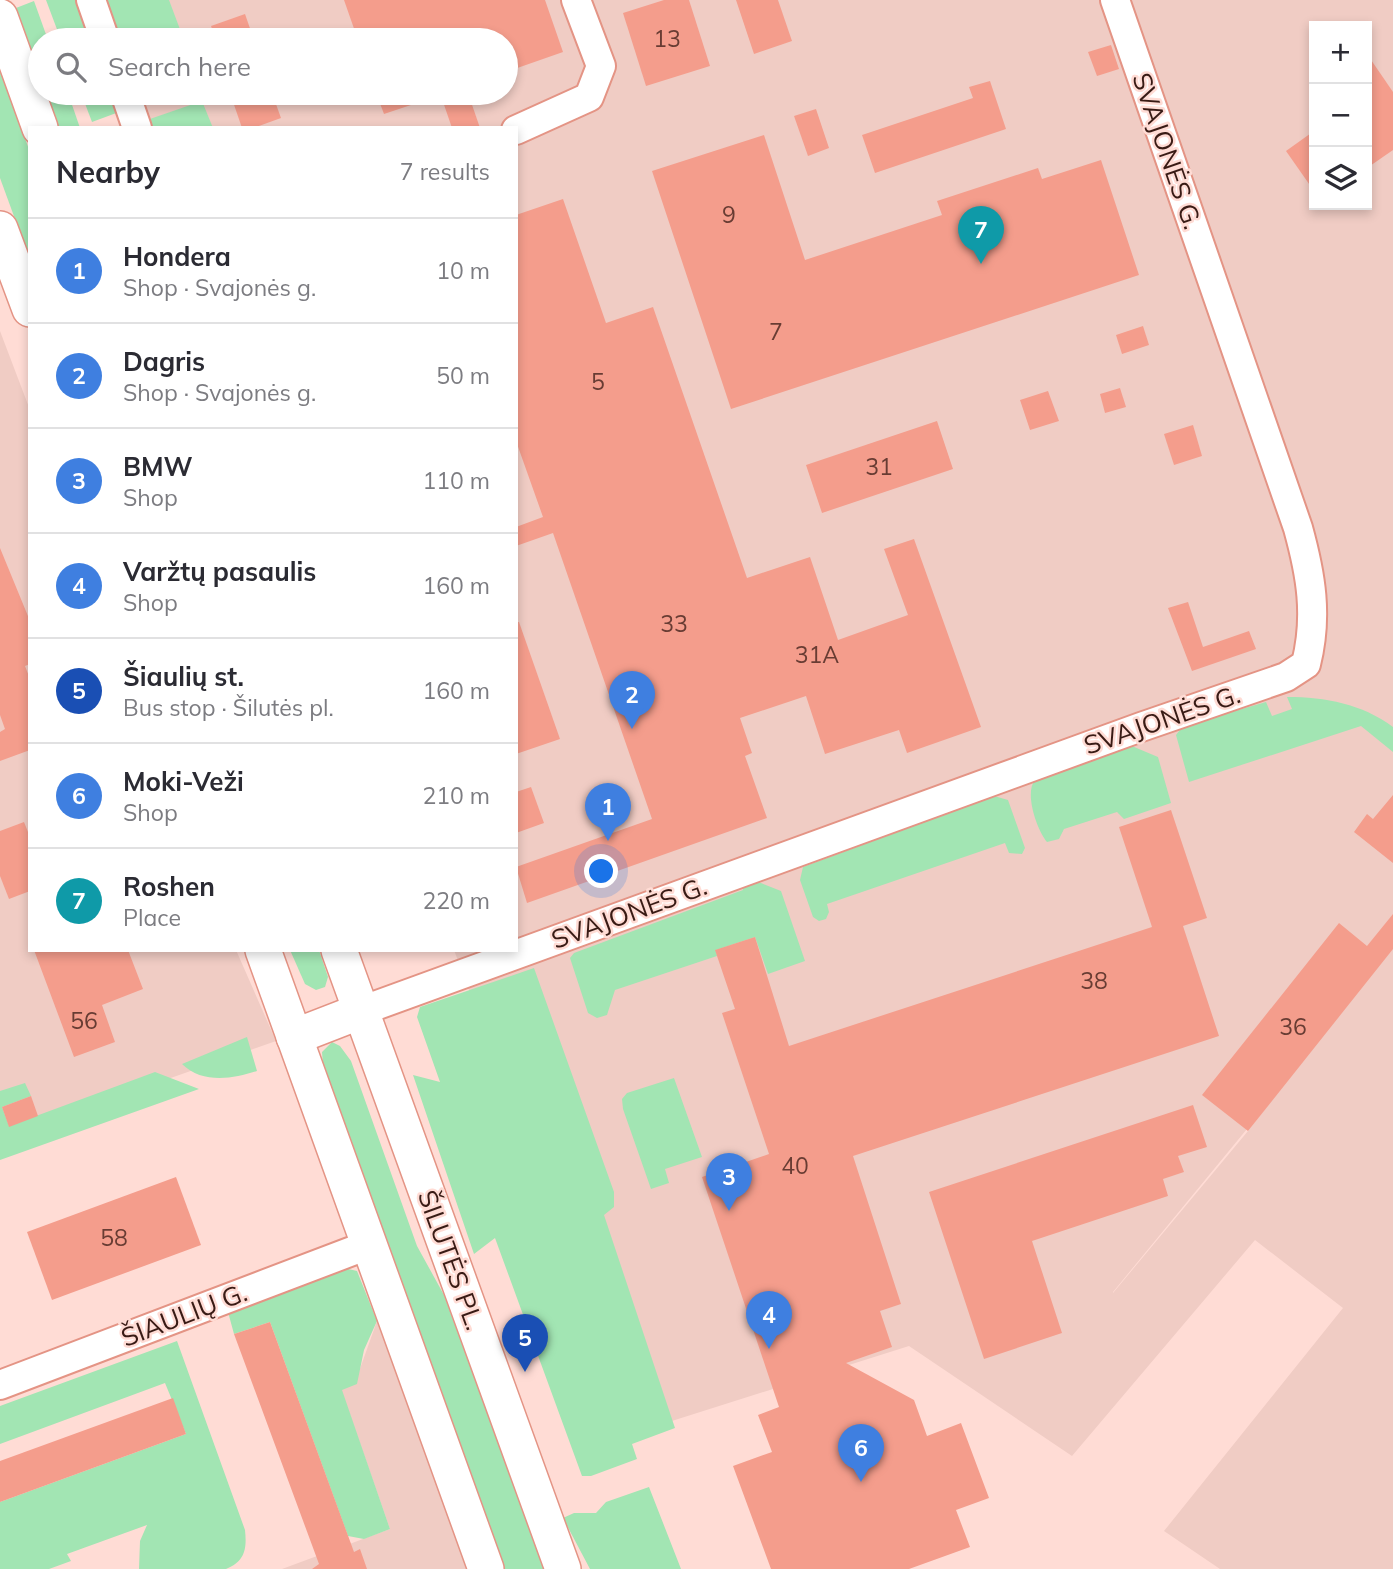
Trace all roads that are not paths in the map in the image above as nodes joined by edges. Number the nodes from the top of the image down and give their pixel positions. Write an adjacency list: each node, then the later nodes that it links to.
1 (91, 0): 5 (street)
2 (576, 0): 11 (street)
3 (1115, 0): 16 (street, SVAJONĖS G.)
4 (0, 17): 6 (main road)
5 (101, 28)
6 (28, 95)
7 (32, 105): 9 (main road)
8 (129, 105): 10 (street)
9 (39, 126)
10 (136, 126)
11 (518, 129)
12 (0, 229): 13 (main road)
13 (28, 304)
14 (264, 952): 17 (main road)
15 (340, 952): 16 (main road, ŠILUTĖS PL.)
16 (360, 1010): 17 (main road); 21 (main road, ŠILUTĖS PL.)
17 (294, 1037): 18 (main road)
18 (368, 1245): 19 (street, ŠIAULIŲ G.); 20 (main road)
19 (0, 1385)
20 (486, 1569)
21 (563, 1569)

